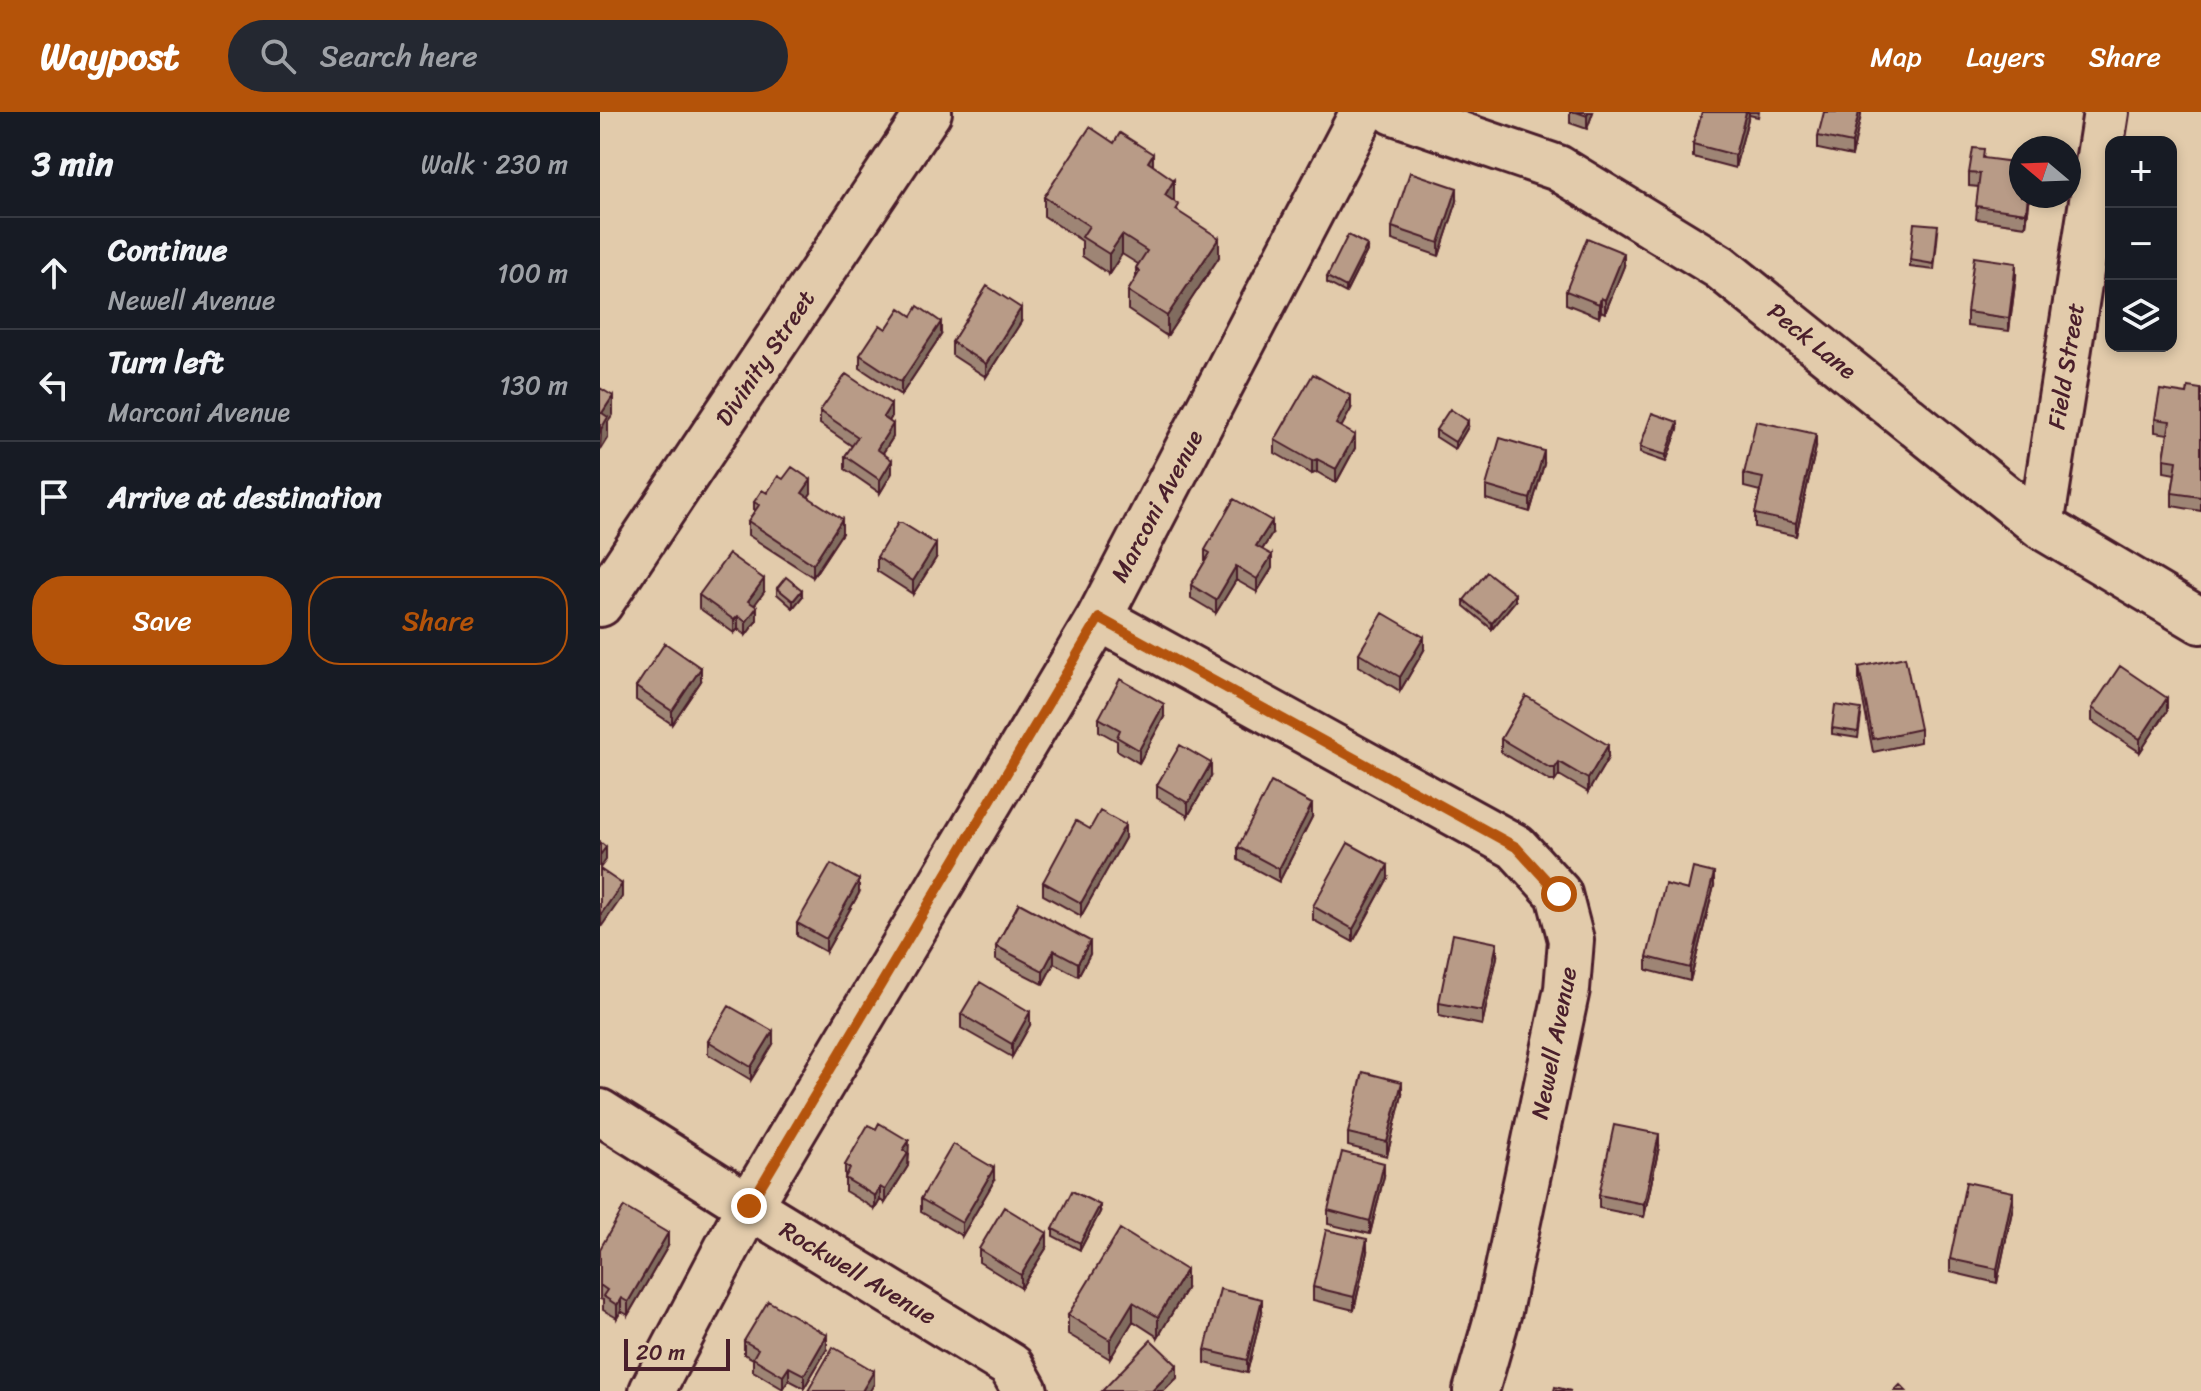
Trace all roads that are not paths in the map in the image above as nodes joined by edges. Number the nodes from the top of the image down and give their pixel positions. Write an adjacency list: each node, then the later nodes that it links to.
1 (929, 112): 6 (street, Divinity Street)
2 (1363, 112): 7 (street, Marconi Avenue)
3 (1394, 112): 5 (street, Peck Lane)
4 (2106, 112): 5 (street, Field Street)
5 (2041, 526): 8 (street, Peck Lane)
6 (600, 604)
7 (1099, 618): 10 (street, Marconi Avenue); 13 (street, Newell Avenue)
8 (2201, 621)
9 (600, 1112): 10 (street, Rockwell Avenue)
10 (749, 1206): 11 (street, Marconi Avenue); 12 (street, Rockwell Avenue)
11 (652, 1391)
12 (1025, 1391)
13 (1476, 1391)

